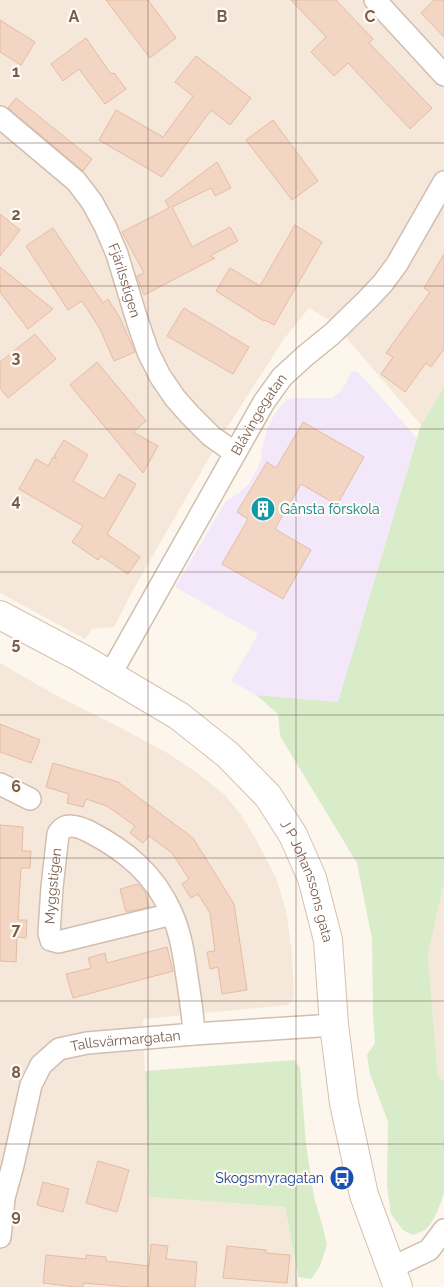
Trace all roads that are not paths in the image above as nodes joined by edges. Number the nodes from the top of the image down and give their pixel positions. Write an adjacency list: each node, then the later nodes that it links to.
1 (375, 0): 2 (street)
2 (444, 75)
3 (0, 117): 5 (street, Fjärilsstigen)
4 (444, 182): 5 (street, Blåvingegatan)
5 (235, 453): 7 (street, Blåvingegatan)
6 (0, 615): 7 (street, J P Johanssons gata)
7 (110, 675): 11 (street, J P Johanssons gata)
8 (0, 784): 9 (street)
9 (30, 799)
10 (172, 914): 10 (street, Myggstigen); 12 (street, Myggstigen)
11 (334, 1025): 12 (street, Tallsvärmargatan); 16 (street, J P Johanssons gata)
12 (194, 1034): 13 (street, Tallsvärmargatan)
13 (2, 1198): 15 (street, Tallsvärmargatan)
14 (444, 1230): 16 (street)
15 (0, 1237)
16 (394, 1278)

